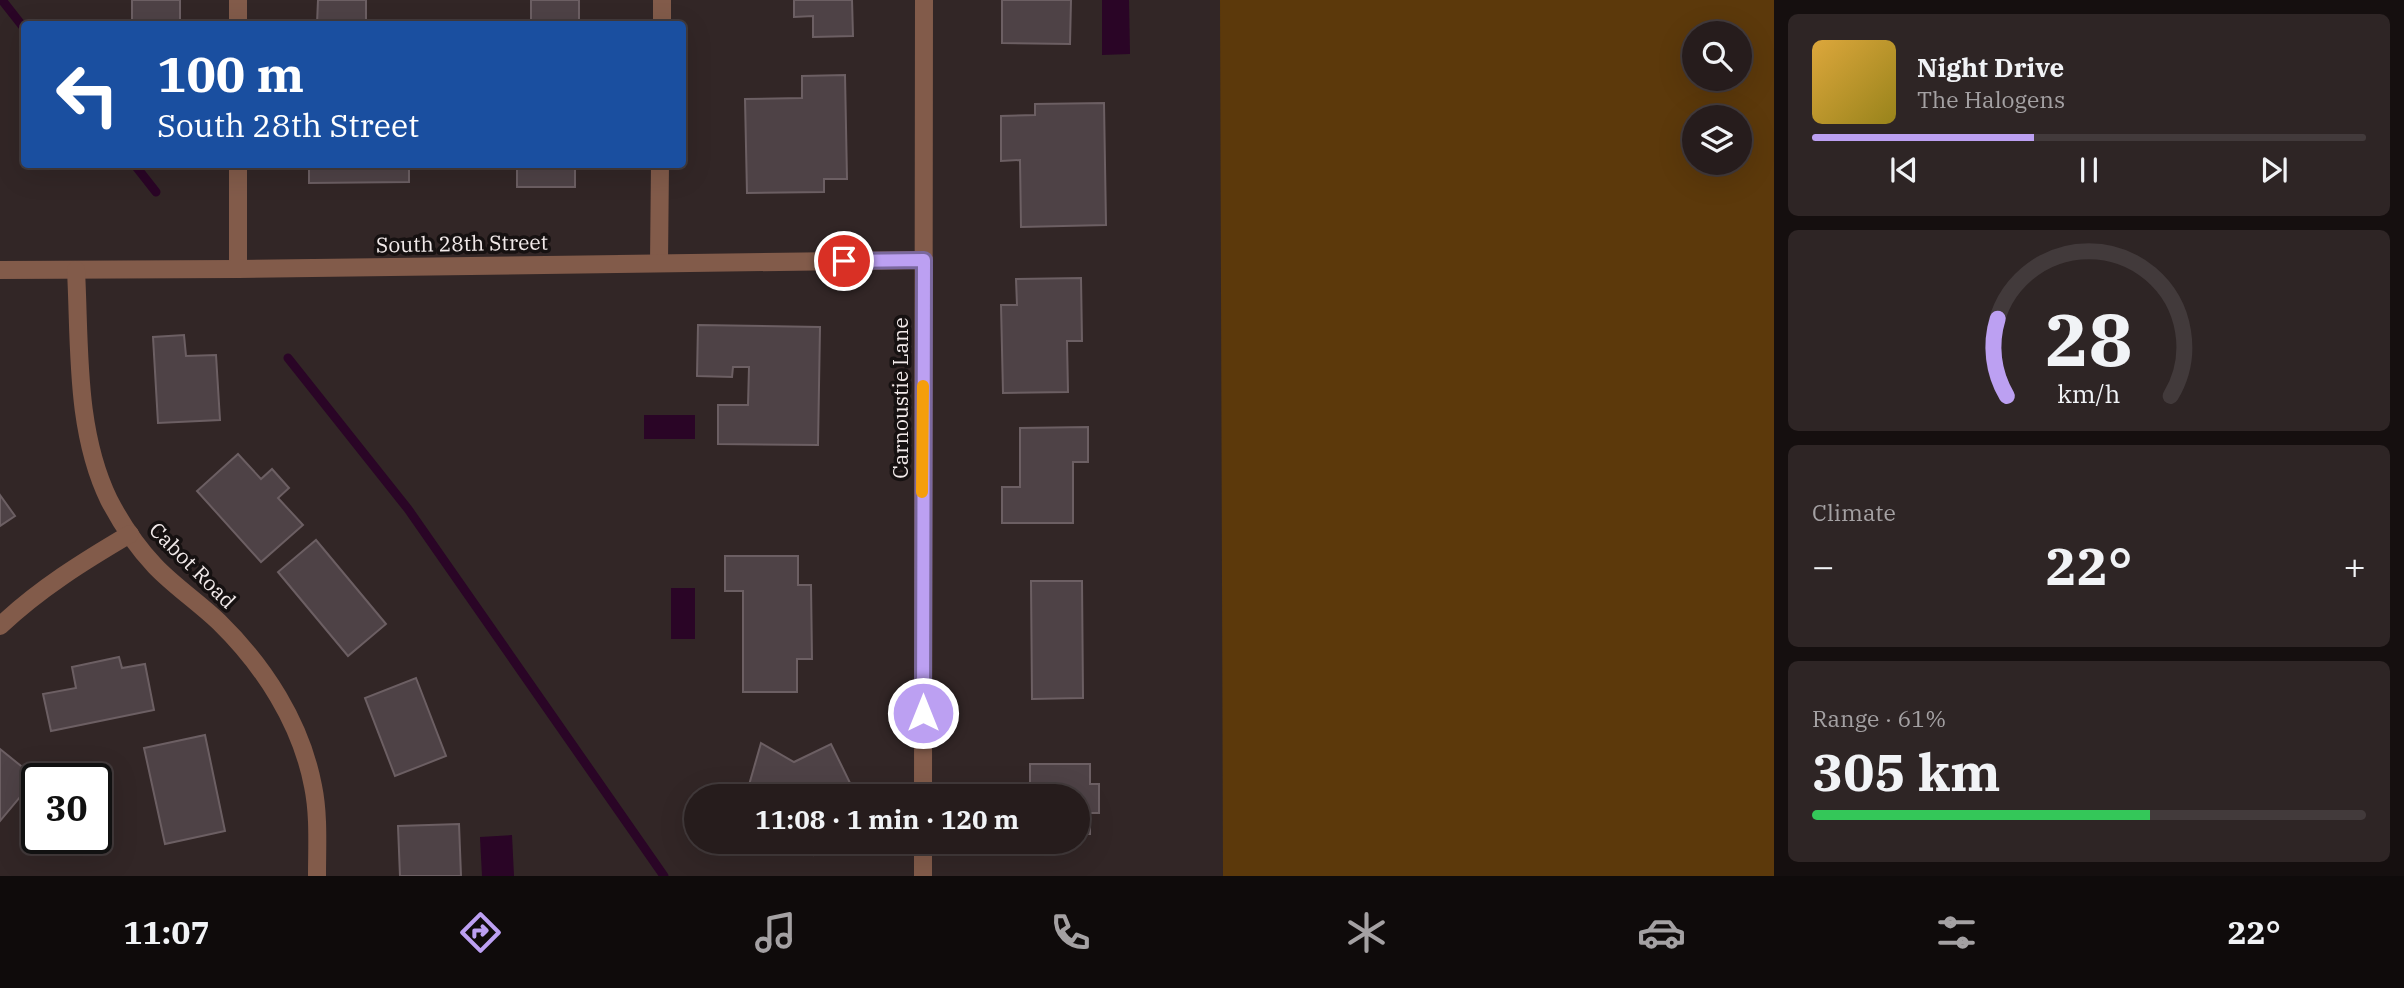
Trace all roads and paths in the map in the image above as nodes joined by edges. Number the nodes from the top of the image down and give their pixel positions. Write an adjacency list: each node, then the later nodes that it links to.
1 (238, 0): 4 (street)
2 (662, 0): 5 (street)
3 (924, 0): 8 (street, Carnoustie Lane)
4 (238, 21)
5 (662, 21)
6 (238, 168): 12 (street)
7 (660, 168): 9 (street)
8 (924, 260): 9 (street, South 28th Street); 15 (street, Carnoustie Lane)
9 (659, 263): 12 (street, South 28th Street)
10 (0, 270): 11 (street, South 28th Street)
11 (76, 270): 12 (street, South 28th Street); 13 (street, Cabot Road)
12 (238, 270)
13 (130, 534): 14 (street); 17 (street, Cabot Road)
14 (0, 626)
15 (923, 784)
16 (923, 854): 18 (street)
17 (317, 876)
18 (923, 876)

